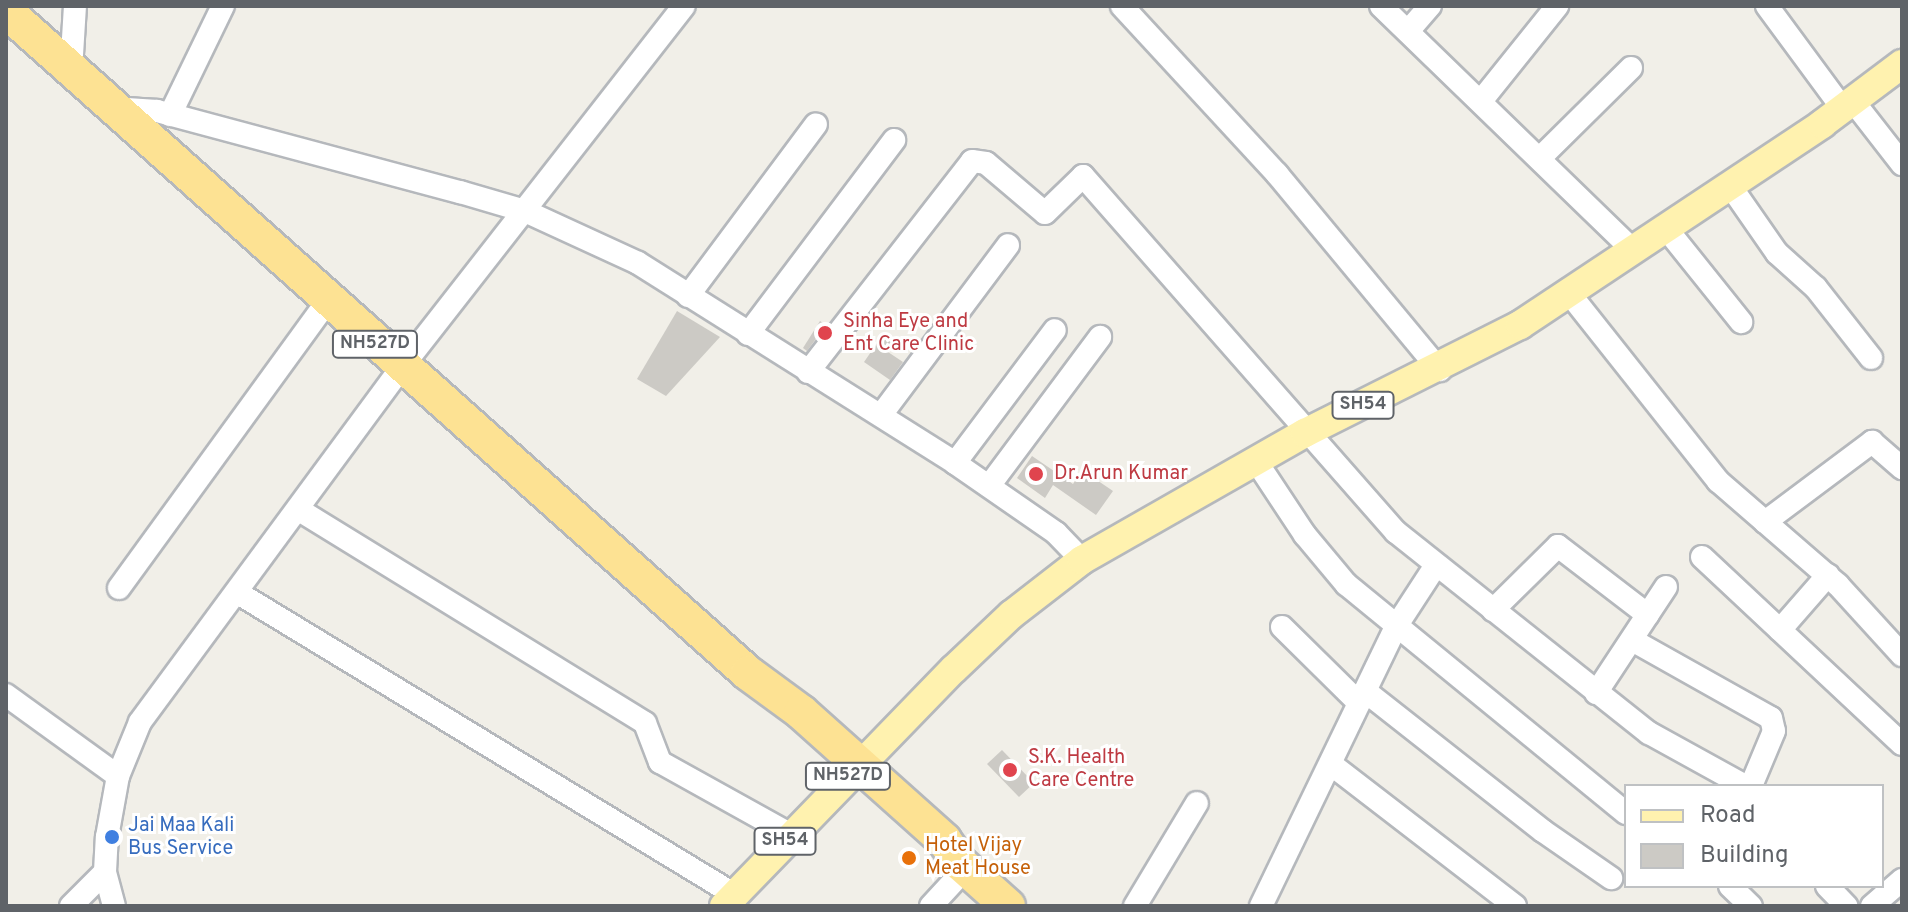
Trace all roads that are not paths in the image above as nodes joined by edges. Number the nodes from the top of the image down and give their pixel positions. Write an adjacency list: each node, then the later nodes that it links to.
1 (75, 6): 13 (street)
2 (223, 6): 17 (street)
3 (684, 6): 23 (street)
4 (1122, 6): 36 (street)
5 (1381, 6): 10 (street)
6 (1430, 6): 10 (street)
7 (1557, 6): 14 (street)
8 (1767, 6): 15 (street)
9 (6, 11): 13 (highway, NH527D)
10 (1409, 30): 14 (street)
11 (1902, 64): 15 (main road, SH54)
12 (1631, 68): 20 (street)
13 (71, 71): 16 (highway, NH527D)
14 (1481, 101): 20 (street)
15 (1848, 105): 21 (street); 22 (main road, SH54)
16 (110, 108): 17 (street); 29 (highway, NH527D)
17 (170, 115): 23 (street)
18 (816, 124): 28 (street)
19 (894, 140): 32 (street)
20 (1540, 158): 26 (street)
21 (1902, 164)
22 (1729, 184): 24 (main road, SH54); 34 (street)
23 (525, 211): 28 (street); 35 (street)
24 (1665, 227): 26 (main road, SH54); 30 (street)
25 (1008, 245): 38 (street)
26 (1632, 249): 27 (main road, SH54)
27 (1569, 293): 36 (main road, SH54); 45 (street)
28 (688, 296): 32 (street)
29 (327, 302): 35 (highway, NH527D); 51 (street)
30 (1741, 322)
31 (1055, 330): 41 (street)
32 (748, 334): 37 (street)
33 (1100, 337): 43 (street)
34 (1871, 358)
35 (401, 368): 44 (street); 65 (highway, NH527D)
36 (1440, 370): 39 (main road, SH54)
37 (808, 372): 38 (street); 39 (street)
38 (881, 415): 41 (street)
39 (1305, 433): 40 (main road, SH54); 48 (street)
40 (1256, 461): 47 (main road, SH54); 55 (street)
41 (955, 463): 43 (street)
42 (1902, 468): 45 (street)
43 (989, 486): 47 (street)
44 (299, 510): 52 (street); 71 (street)
45 (1765, 522): 49 (street)
46 (1702, 557): 57 (street)
47 (1082, 560): 65 (main road, SH54)
48 (1436, 565): 53 (street); 55 (street)
49 (1828, 575): 57 (street); 59 (street)
50 (1666, 587): 54 (street)
51 (119, 588)
52 (238, 593): 66 (street); 78 (street)
53 (1493, 610): 54 (street); 60 (street)
54 (1648, 615): 58 (street)
55 (1397, 625): 62 (street); 70 (street)
56 (1282, 627): 62 (street)
57 (1780, 630): 63 (street)
58 (1632, 640): 60 (street); 68 (street)
59 (1902, 655)
60 (1596, 693): 67 (street)
61 (6, 695): 66 (street)
62 (1362, 697): 64 (street); 74 (street)
63 (1902, 744)
64 (1332, 765): 84 (street); 85 (street)
65 (853, 770): 71 (main road, SH54); 72 (highway, NH527D)
66 (118, 776): 73 (street)
67 (1744, 784)
68 (1749, 784)
69 (1197, 803): 83 (street)
70 (1624, 811)
71 (791, 835): 78 (main road, SH54)
72 (964, 866): 81 (street); 82 (highway, NH527D)
73 (105, 872): 79 (street); 80 (street)
74 (1611, 878)
75 (1902, 880): 88 (street)
76 (1732, 888): 86 (street)
77 (1829, 888): 87 (street)
78 (730, 900)
79 (71, 906)
80 (114, 906)
81 (931, 906)
82 (1008, 906)
83 (1135, 906)
84 (1261, 906)
85 (1515, 906)
86 (1751, 906)
87 (1846, 906)
88 (1872, 906)

